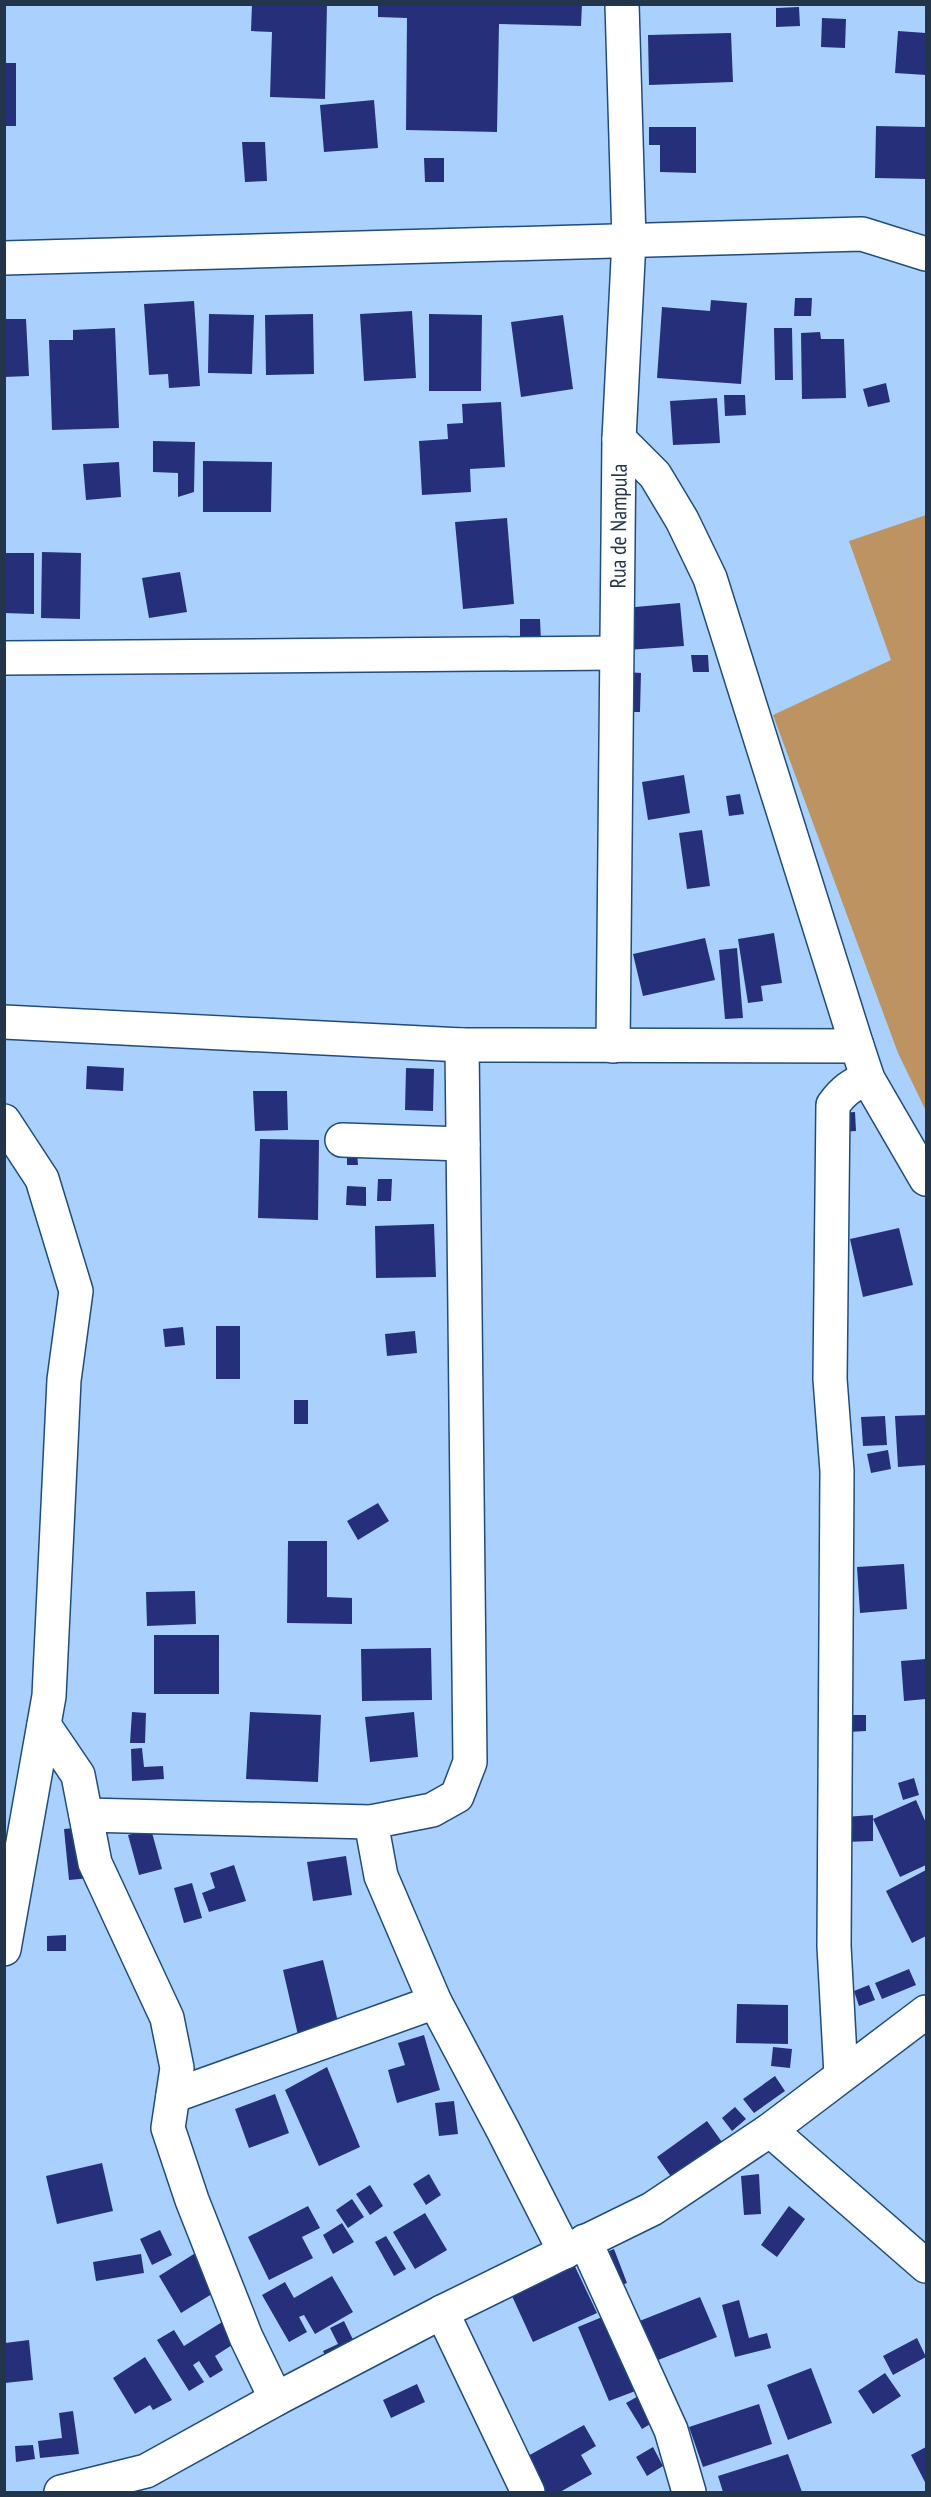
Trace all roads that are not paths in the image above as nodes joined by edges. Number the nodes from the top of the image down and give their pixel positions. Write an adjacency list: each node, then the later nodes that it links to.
1 (622, 4): 2 (street, Rua de Nampula)
2 (628, 240): 3 (street); 4 (street); 5 (street, Rua de Nampula)
3 (927, 254)
4 (4, 258)
5 (619, 439): 6 (street, Rua de Nampula); 11 (street)
6 (616, 653): 7 (street); 10 (street, Rua de Nampula)
7 (4, 658)
8 (4, 1022): 9 (street)
9 (462, 1045): 10 (street); 15 (street)
10 (613, 1046): 11 (street)
11 (856, 1046): 12 (street)
12 (868, 1078): 16 (street); 23 (street)
13 (4, 1121): 17 (street)
14 (342, 1140): 15 (street)
15 (463, 1144): 19 (street)
16 (927, 1179)
17 (44, 1725): 18 (street); 20 (street)
18 (86, 1815): 19 (street); 24 (street)
19 (371, 1822): 21 (street)
20 (4, 1949)
21 (435, 2002): 24 (street); 26 (street)
22 (927, 2012): 23 (street)
23 (841, 2075): 25 (street)
24 (173, 2096): 29 (street)
25 (770, 2130): 26 (street); 27 (street)
26 (575, 2246): 28 (street); 33 (street)
27 (927, 2266)
28 (442, 2312): 29 (street); 32 (street)
29 (276, 2399): 30 (street)
30 (156, 2482): 31 (street)
31 (61, 2493)
32 (528, 2493)
33 (689, 2493)

